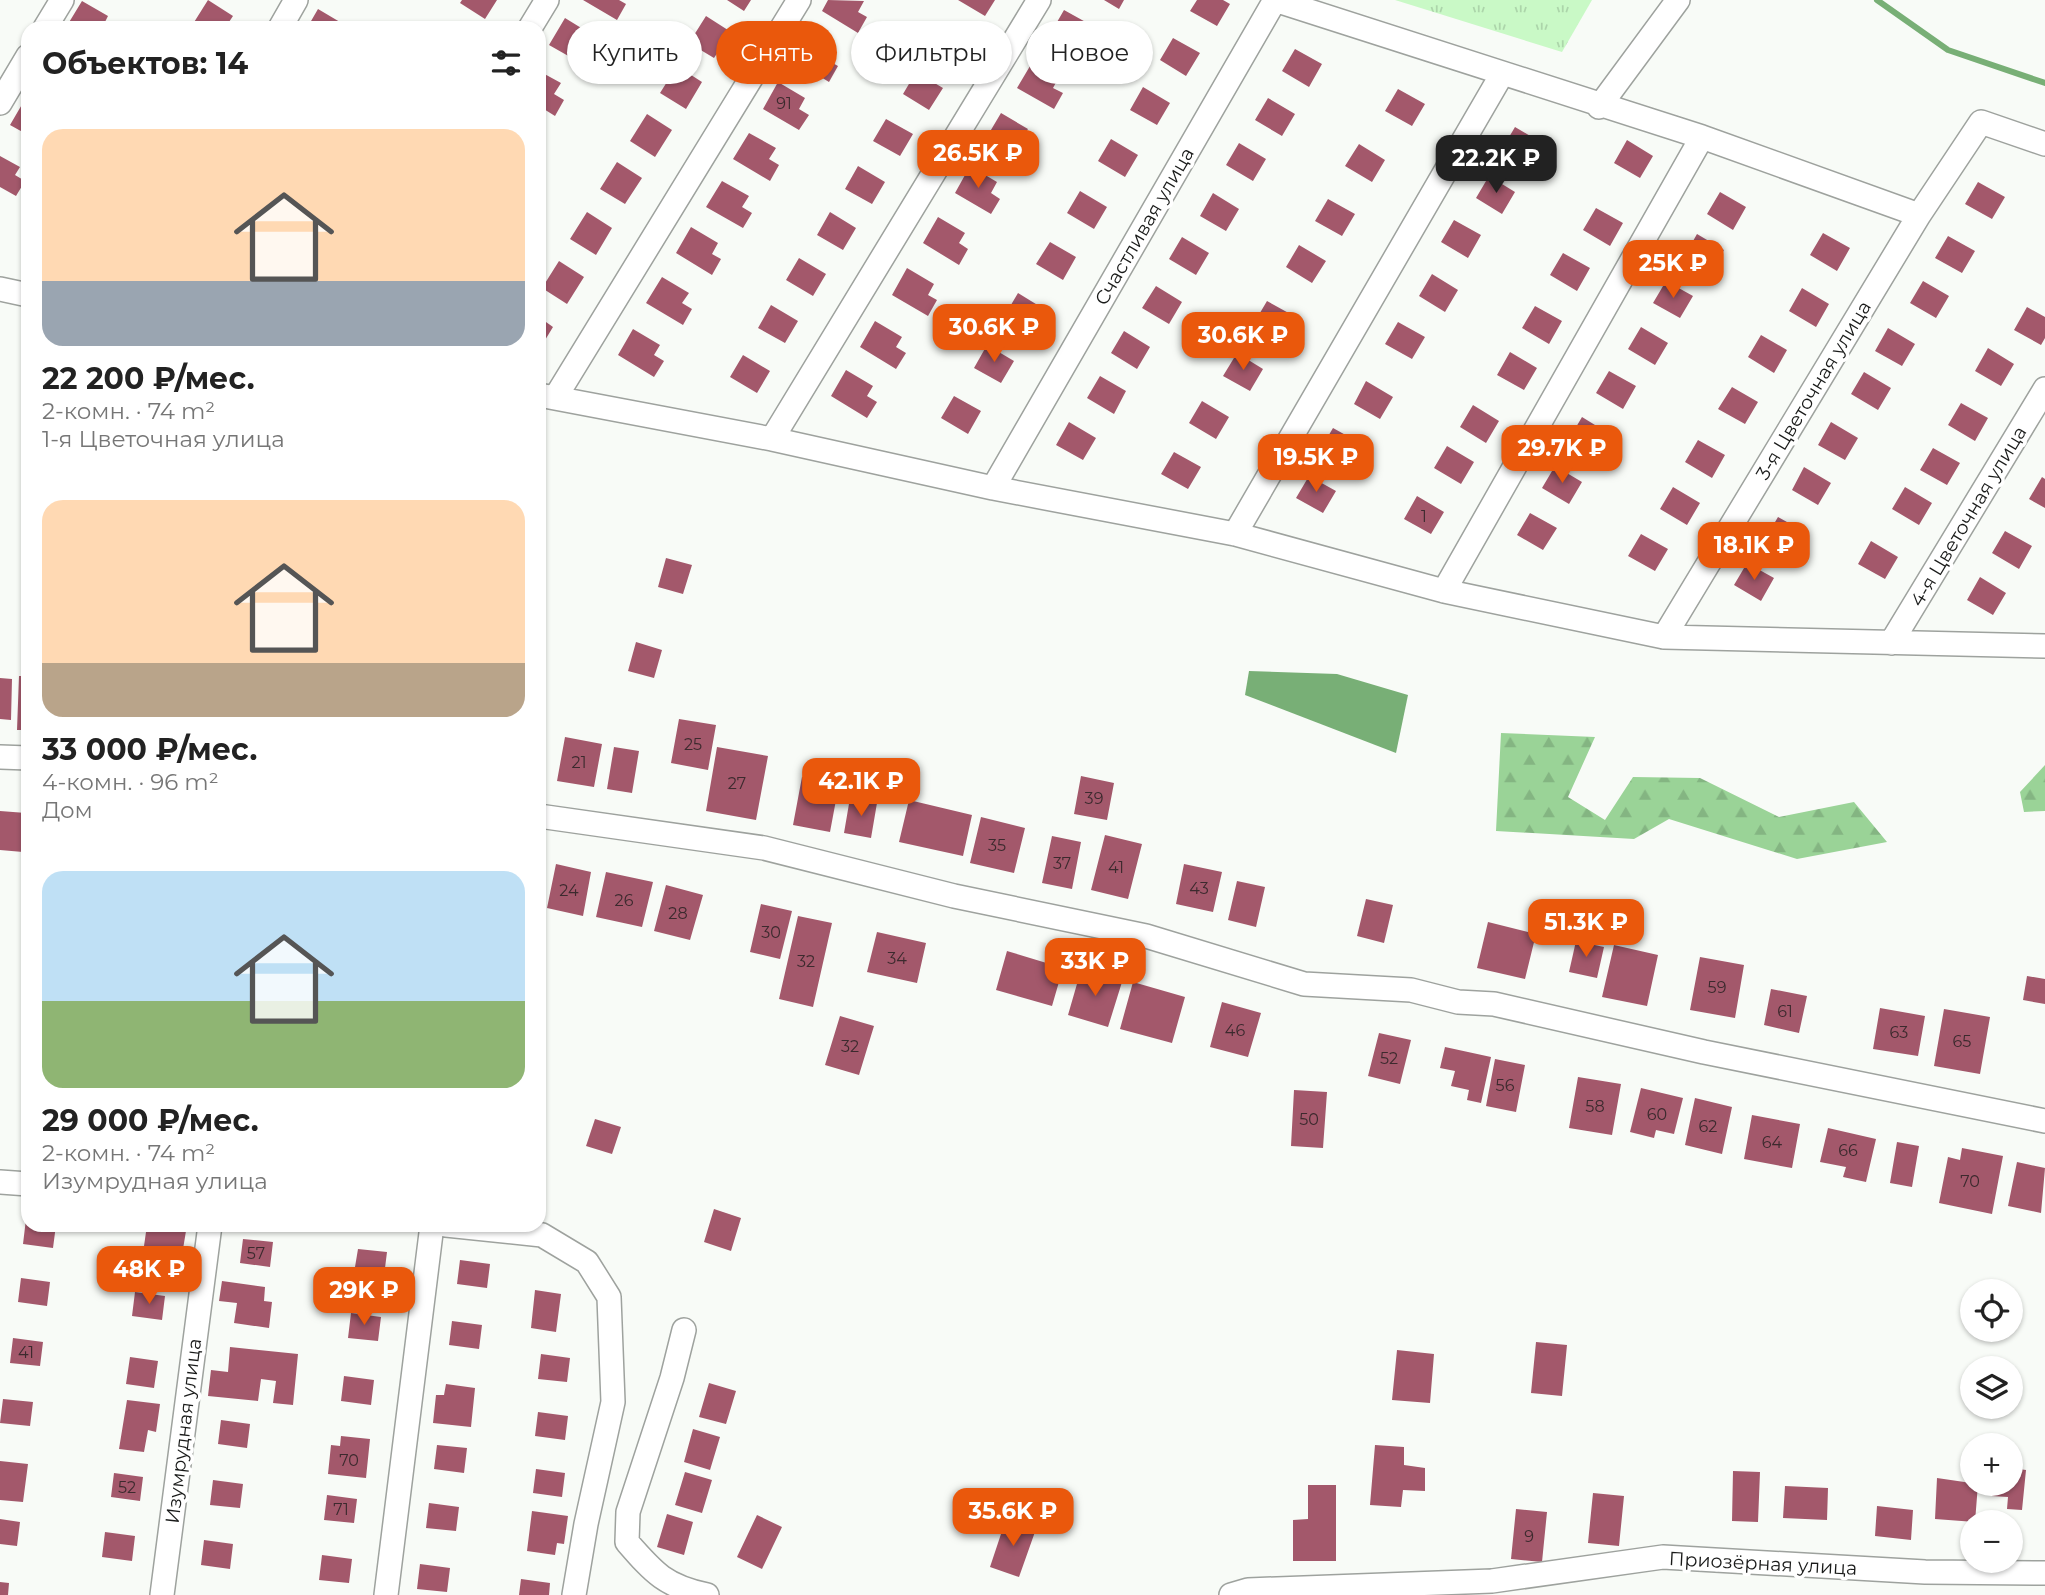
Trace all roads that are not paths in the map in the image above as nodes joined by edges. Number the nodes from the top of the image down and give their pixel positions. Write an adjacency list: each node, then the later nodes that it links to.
1 (62, 0): 8 (street)
2 (296, 0): 9 (street)
3 (547, 0): 10 (street)
4 (799, 0): 21 (street)
5 (1039, 0): 22 (street)
6 (1275, 0): 12 (street); 23 (street, Счастливая улица)
7 (1678, 0): 14 (street)
8 (49, 21)
9 (284, 21)
10 (534, 21)
11 (21, 68): 13 (street)
12 (1502, 74): 14 (street); 24 (street)
13 (0, 103)
14 (1599, 107): 15 (street)
15 (1702, 137): 17 (street); 25 (street)
16 (2045, 144): 17 (street, 3-я Цветочная улица)
17 (1919, 215): 26 (street, 3-я Цветочная улица)
18 (0, 289): 19 (street)
19 (21, 294)
20 (2045, 389): 27 (street, 4-я Цветочная улица)
21 (547, 397): 22 (street)
22 (772, 439): 23 (street)
23 (993, 488): 24 (street)
24 (1235, 534): 25 (street)
25 (1444, 591): 26 (street)
26 (1664, 637): 27 (street)
27 (1891, 643): 28 (street)
28 (2045, 646)
29 (0, 757): 30 (street)
30 (21, 758)
31 (546, 817): 32 (street)
32 (2045, 1121)
33 (0, 1182): 34 (street)
34 (21, 1184)
35 (209, 1232): 40 (street, Изумрудная улица)
36 (431, 1232): 41 (street)
37 (513, 1232): 42 (street)
38 (684, 1330): 43 (street)
39 (2045, 1573): 44 (street, Приозёрная улица)
40 (162, 1595)
41 (386, 1595)
42 (575, 1595)
43 (707, 1595)
44 (1231, 1595)

